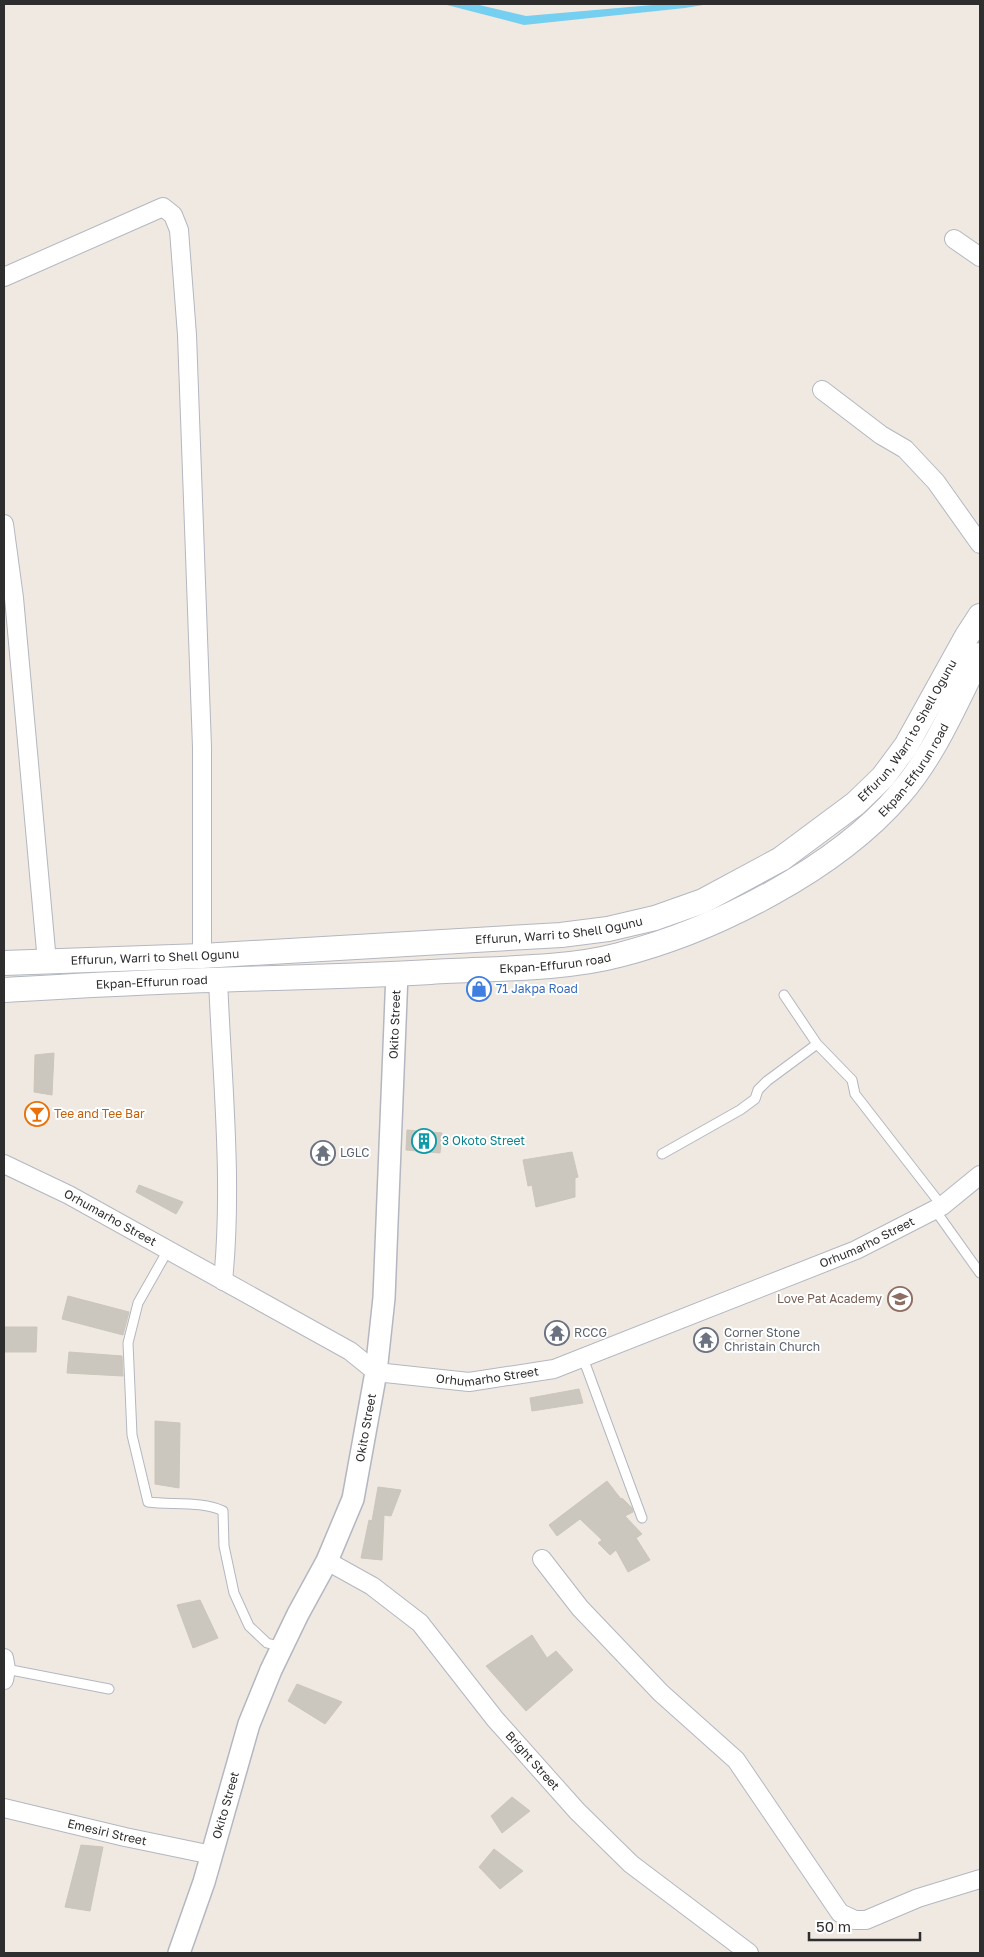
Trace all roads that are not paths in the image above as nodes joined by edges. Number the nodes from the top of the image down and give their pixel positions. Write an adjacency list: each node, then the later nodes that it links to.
1 (954, 239): 2 (street)
2 (980, 258)
3 (4, 277): 11 (street)
4 (822, 390): 6 (street)
5 (4, 524): 7 (street)
6 (980, 544)
7 (9, 599): 12 (street)
8 (980, 616): 10 (main road, Effurun, Warri to Shell Ogunu)
9 (980, 655): 14 (main road, Ekpan-Effurun road)
10 (561, 935): 11 (main road, Effurun, Warri to Shell Ogunu); 14 (main road)
11 (202, 956): 12 (main road, Effurun, Warri to Shell Ogunu)
12 (47, 962): 13 (main road, Effurun, Warri to Shell Ogunu)
13 (4, 963)
14 (561, 964): 15 (main road, Ekpan-Effurun road)
15 (397, 974): 16 (main road, Ekpan-Effurun road); 28 (street, Okito Street)
16 (218, 980): 17 (main road, Ekpan-Effurun road); 26 (street)
17 (4, 990)
18 (784, 995): 19 (lane)
19 (817, 1044): 20 (lane); 23 (lane)
20 (662, 1154)
21 (4, 1164): 24 (street, Orhumarho Street)
22 (980, 1175): 23 (street, Orhumarho Street)
23 (938, 1208): 25 (lane); 27 (street, Orhumarho Street)
24 (168, 1250): 26 (street, Orhumarho Street); 32 (lane)
25 (980, 1273)
26 (223, 1281): 28 (street, Orhumarho Street)
27 (583, 1358): 28 (street, Orhumarho Street); 29 (lane)
28 (376, 1372): 31 (street, Okito Street)
29 (642, 1518)
30 (542, 1559): 37 (street)
31 (327, 1561): 32 (street, Okito Street); 39 (street, Bright Street)
32 (282, 1647): 36 (street, Okito Street)
33 (4, 1669): 34 (lane)
34 (110, 1689)
35 (4, 1808): 36 (street, Emesiri Street)
36 (212, 1855): 38 (street, Okito Street)
37 (980, 1879)
38 (179, 1953)
39 (749, 1953)

